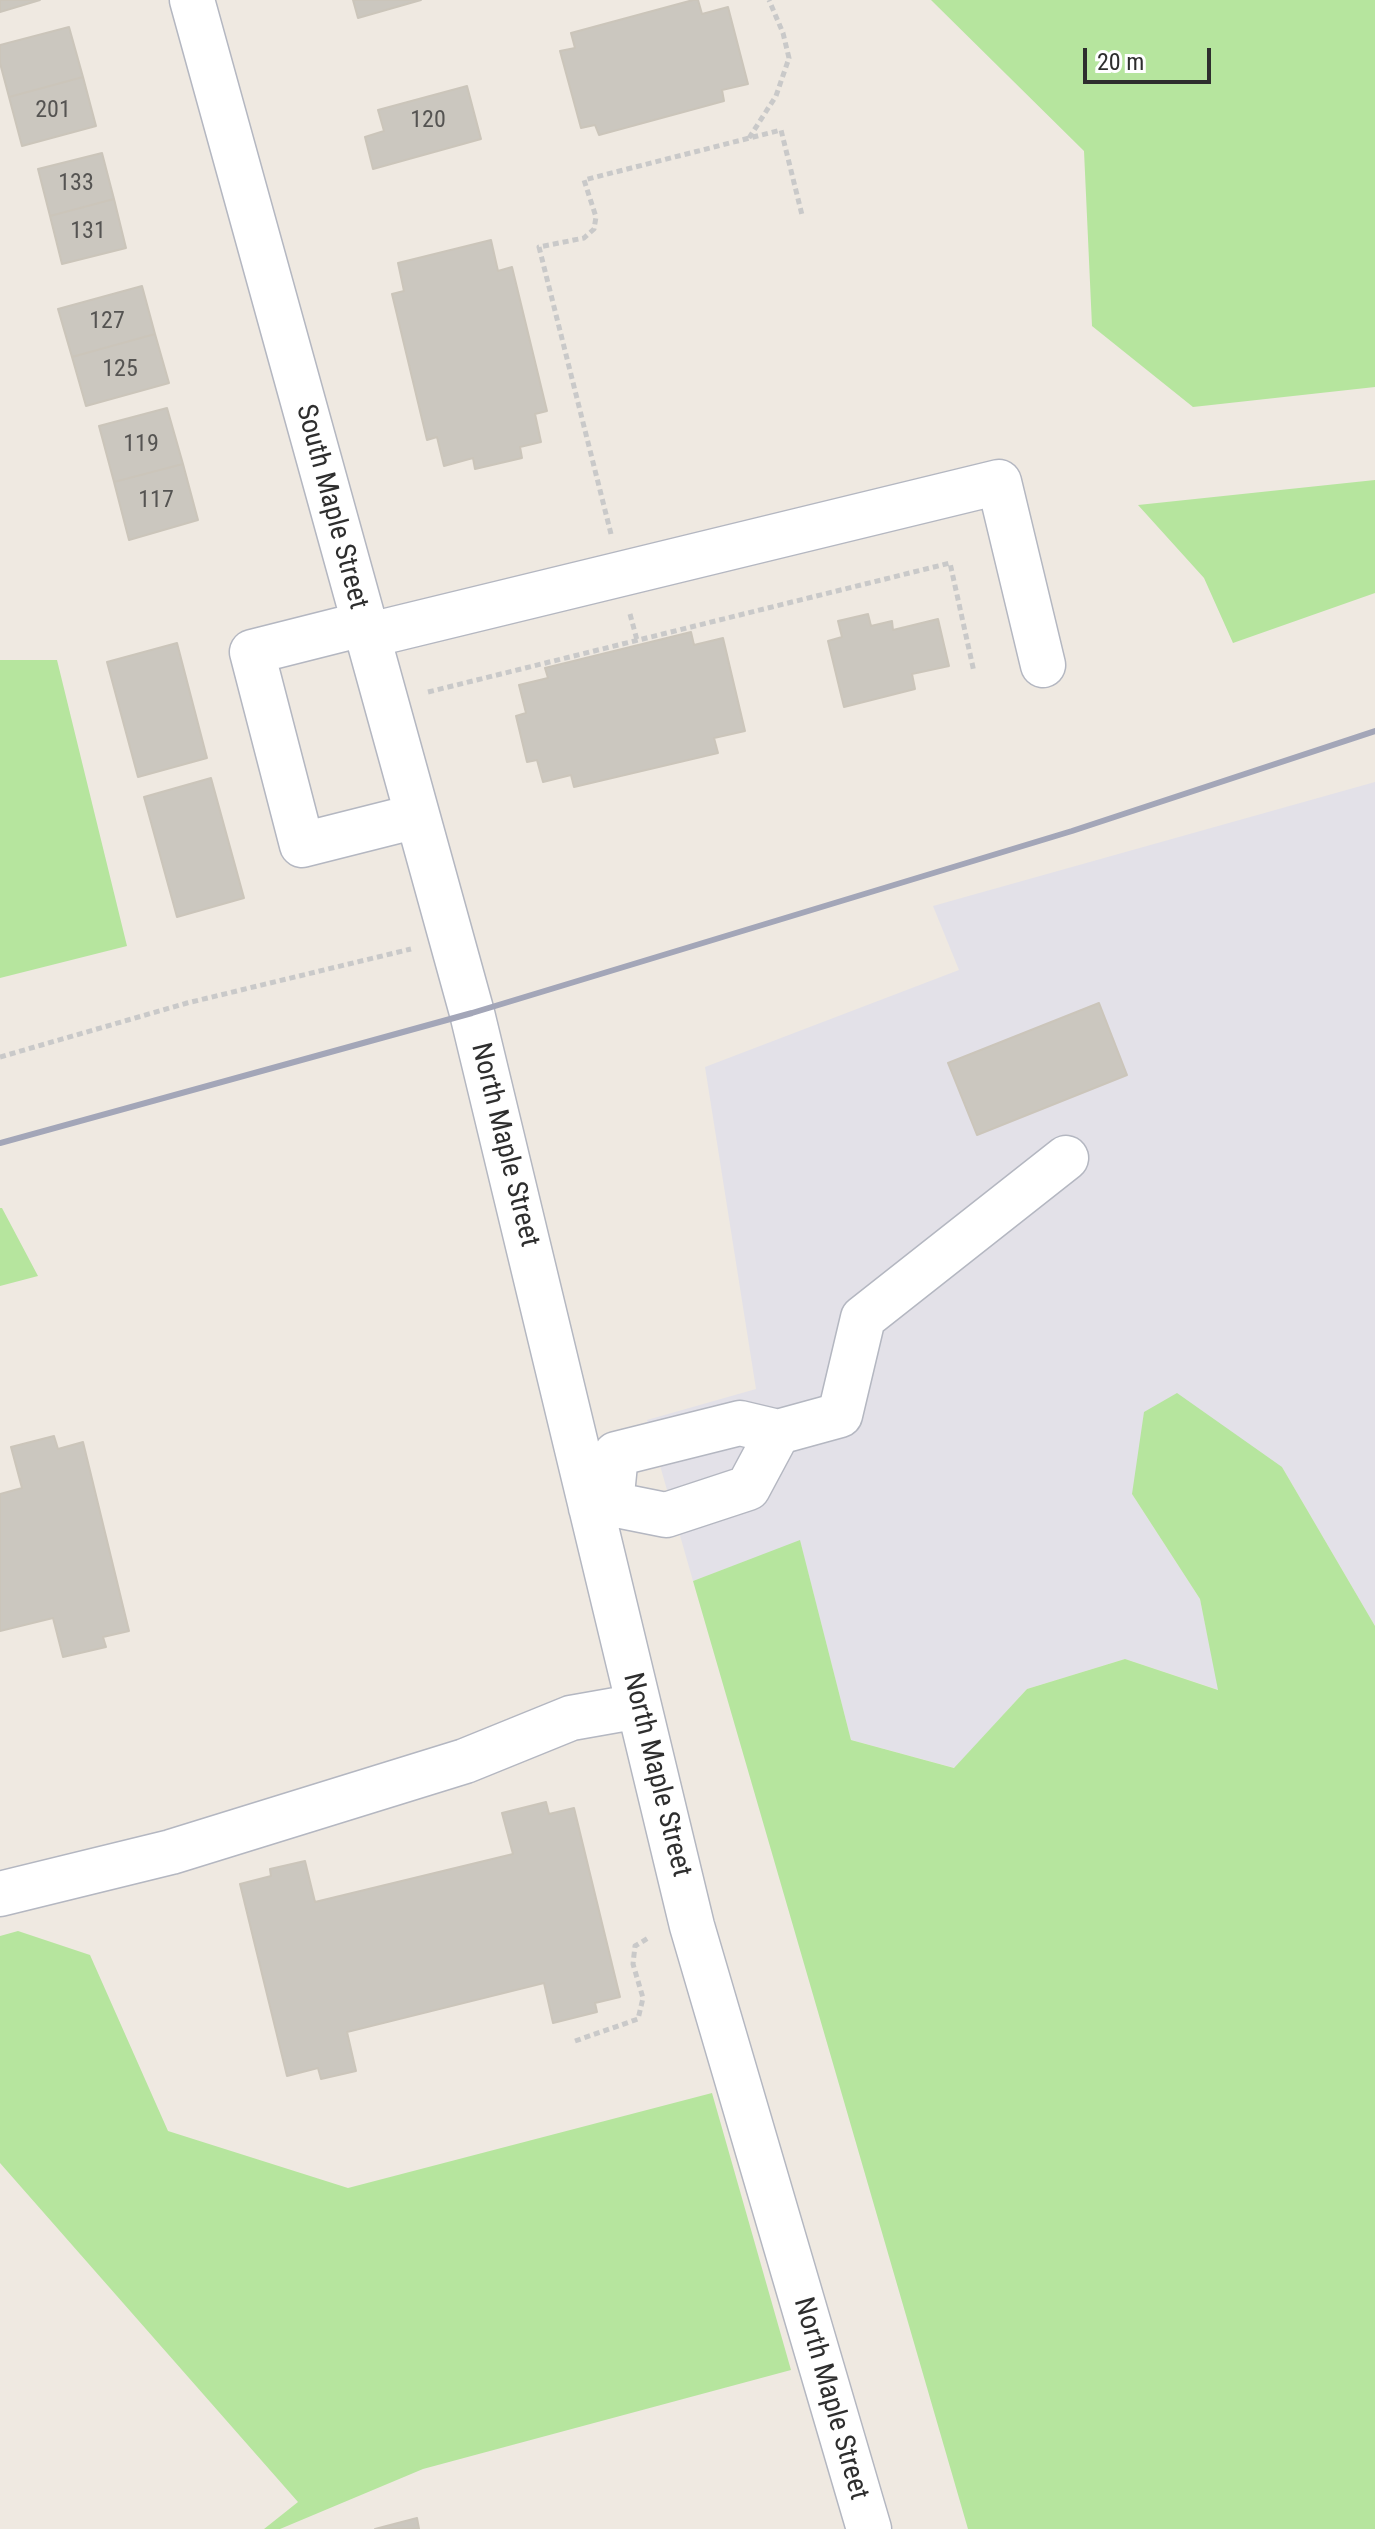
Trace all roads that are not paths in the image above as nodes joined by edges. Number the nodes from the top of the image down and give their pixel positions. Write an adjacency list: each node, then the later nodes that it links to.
1 (192, 0): 2 (street, South Maple Street)
2 (364, 630): 3 (street); 4 (street, South Maple Street); 4 (street)
3 (1043, 665)
4 (417, 816): 5 (street, South Maple Street)
5 (472, 1013): 8 (street, North Maple Street)
6 (1066, 1158): 7 (street)
7 (778, 1432): 8 (street); 8 (street)
8 (601, 1506): 9 (street, North Maple Street)
9 (639, 1706): 10 (street); 11 (street, North Maple Street)
10 (0, 1894)
11 (869, 2529)

